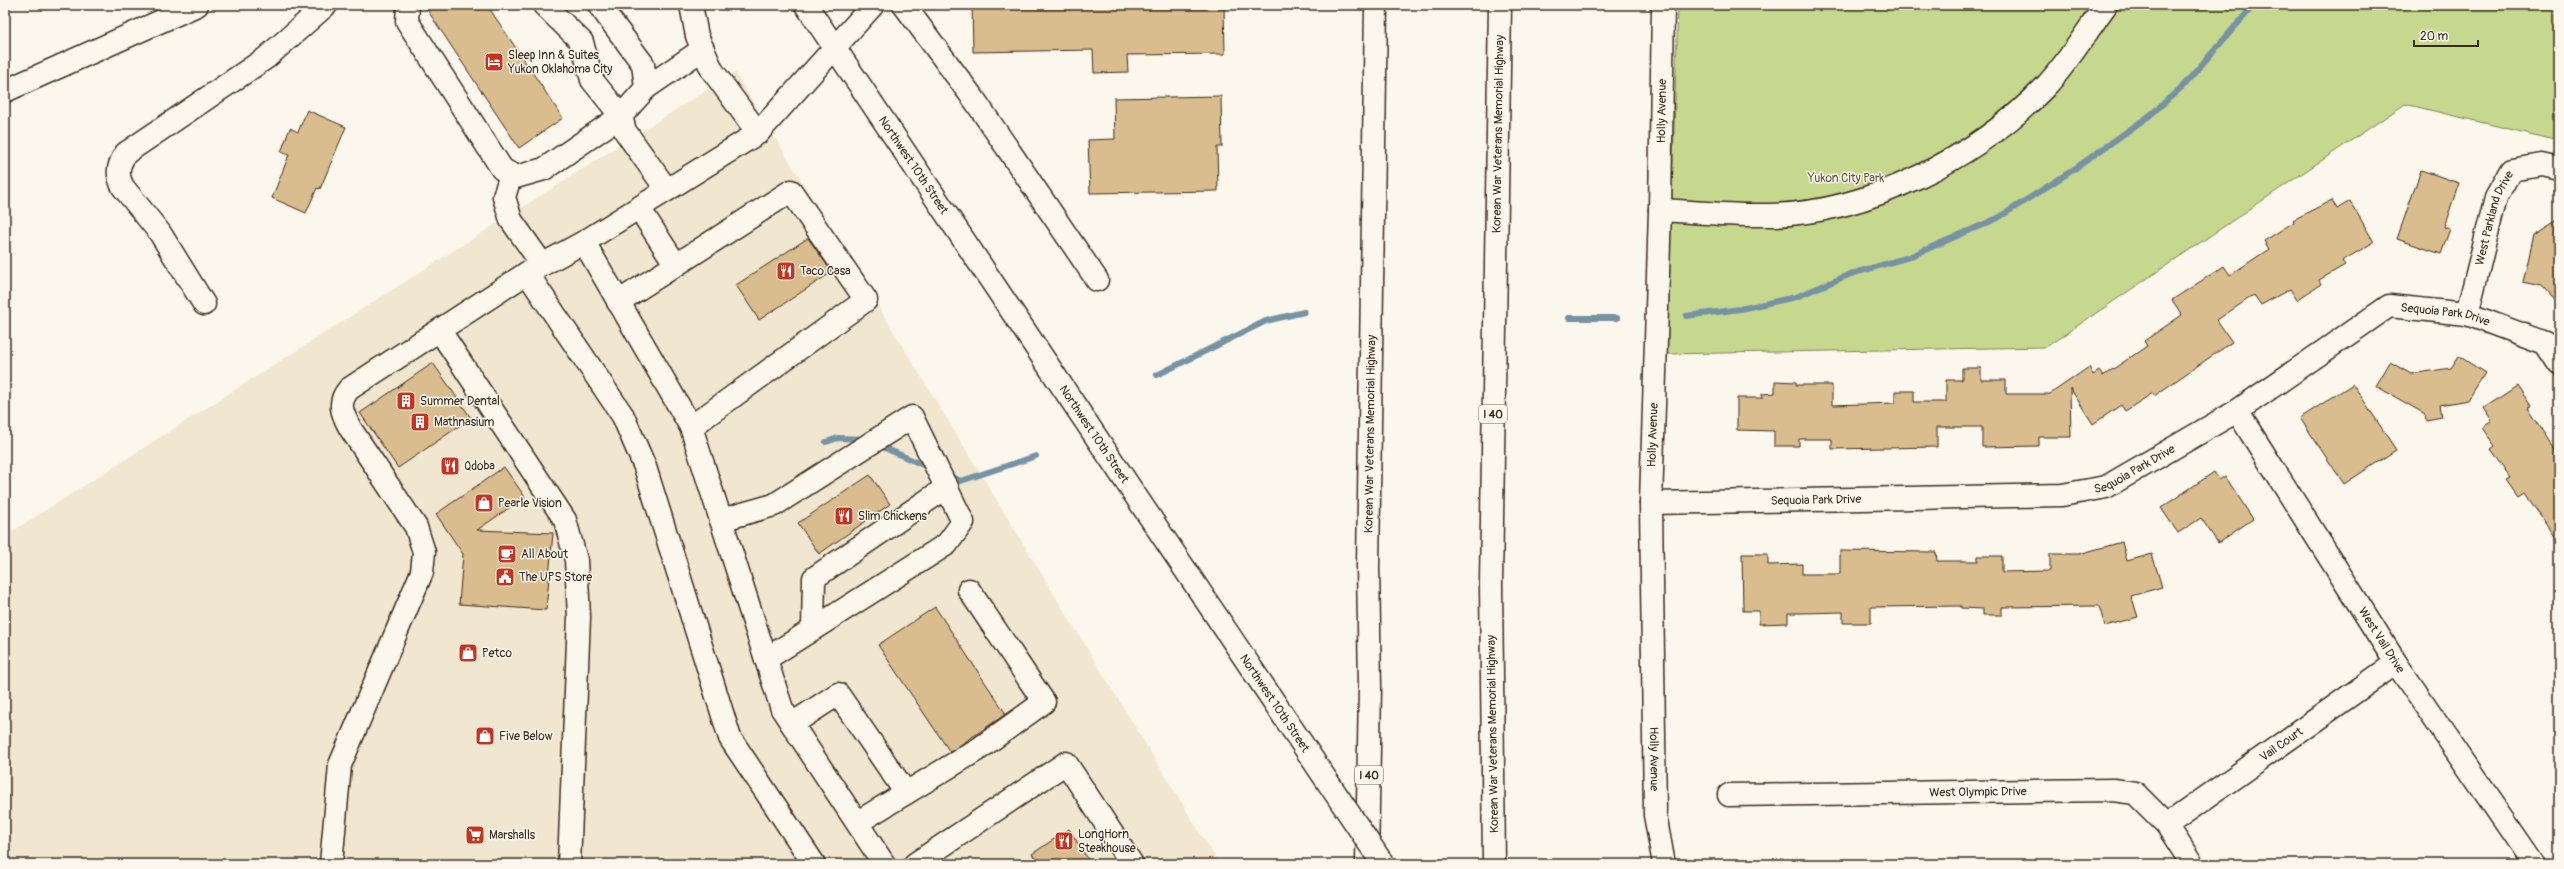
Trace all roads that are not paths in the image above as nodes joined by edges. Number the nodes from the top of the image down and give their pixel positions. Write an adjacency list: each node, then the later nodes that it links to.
1 (197, 5): 17 (main road)
2 (326, 5): 30 (main road)
3 (408, 5): 21 (main road)
4 (544, 5): 18 (main road)
5 (599, 5): 16 (main road)
6 (691, 5): 15 (main road)
7 (806, 5): 14 (main road, Northwest 10th Street)
8 (873, 5): 14 (main road)
9 (904, 5): 28 (main road)
10 (1376, 5): 55 (main road, Korean War Veterans Memorial Highway / I 40)
11 (1500, 5): 57 (main road, Korean War Veterans Memorial Highway / I 40)
12 (1663, 5): 24 (main road, Holly Avenue)
13 (2106, 5): 24 (main road)
14 (835, 48): 19 (main road); 56 (main road, Northwest 10th Street, bridge)
15 (703, 49): 16 (main road); 19 (main road)
16 (646, 88): 18 (main road)
17 (5, 91)
18 (622, 116): 21 (main road); 22 (main road)
19 (758, 133): 22 (main road)
20 (2559, 169): 31 (main road, West Parkland Drive)
21 (511, 174): 27 (main road)
22 (667, 190): 23 (main road)
23 (639, 208): 25 (main road); 26 (main road)
24 (1660, 210): 37 (main road, Holly Avenue)
25 (584, 242): 27 (main road); 29 (main road)
26 (676, 266): 29 (main road); 35 (main road)
27 (535, 269): 32 (main road); 51 (main road)
28 (1097, 280)
29 (618, 302): 35 (main road)
30 (204, 304)
31 (2467, 314): 33 (main road, Sequoia Park Drive); 34 (main road, Sequoia Park Drive)
32 (440, 331): 49 (main road); 50 (main road)
33 (2559, 364)
34 (2237, 410): 37 (main road, Sequoia Park Drive); 42 (main road, West Vail Drive)
35 (691, 427): 38 (main road)
36 (947, 487): 38 (main road); 40 (main road); 40 (main road)
37 (1651, 503): 58 (main road, Holly Avenue)
38 (721, 520): 41 (main road)
39 (969, 590): 44 (main road)
40 (813, 629): 41 (main road)
41 (766, 659): 43 (main road)
42 (2396, 663): 47 (main road, Vail Court); 60 (main road, West Vail Drive)
43 (792, 724): 44 (main road); 46 (main road)
44 (906, 793): 46 (main road)
45 (1729, 795): 47 (main road, West Olympic Drive)
46 (858, 822): 52 (main road)
47 (2167, 825): 59 (main road, West Olympic Drive)
48 (942, 856): 53 (main road); 54 (main road)
49 (331, 864)
50 (569, 864)
51 (814, 864)
52 (884, 864)
53 (915, 864)
54 (1132, 864)
55 (1367, 864)
56 (1383, 864)
57 (1494, 864)
58 (1664, 864)
59 (2192, 864)
60 (2534, 864)

